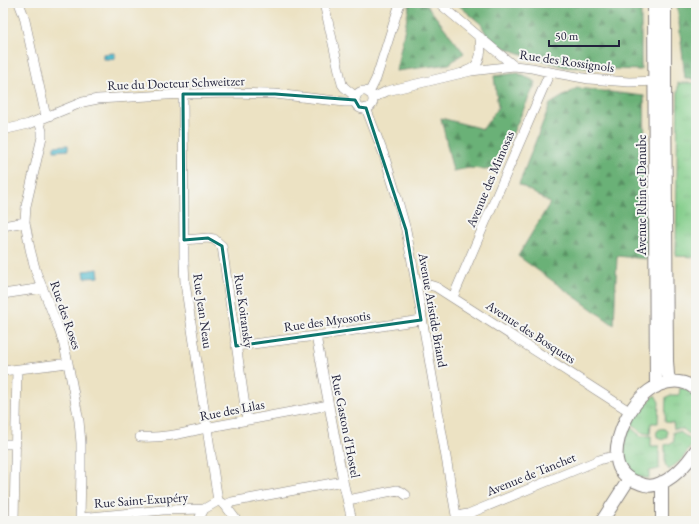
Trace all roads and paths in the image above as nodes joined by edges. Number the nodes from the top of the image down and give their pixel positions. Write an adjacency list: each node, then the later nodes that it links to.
1 (20, 3): 16 (street, Rue des Roses)
2 (324, 3): 14 (street)
3 (400, 3): 13 (street)
4 (440, 3): 7 (street)
5 (654, 3): 11 (street, Avenue Rhin et Danube)
6 (666, 3): 11 (street, Avenue Rhin et Danube)
7 (480, 37): 8 (street); 10 (street)
8 (514, 66): 9 (street, Rue des Rossignols); 10 (street, Rue des Rossignols)
9 (550, 72): 11 (street, Rue des Rossignols); 24 (street, Avenue des Mimosas)
10 (464, 73): 13 (street, Rue des Rossignols)
11 (660, 81): 31 (street, Avenue Rhin et Danube); 33 (street, Avenue Rhin et Danube)
12 (183, 94): 14 (street, Rue du Docteur Schweitzer); 16 (street, Rue du Docteur Schweitzer); 20 (street, Rue Jean Neau)
13 (371, 95): 14 (street); 15 (street)
14 (355, 99): 15 (street)
15 (366, 108): 21 (street, Avenue Aristide Briand)
16 (42, 119): 17 (street, Rue du Docteur Schweitzer); 18 (street, Rue des Roses)
17 (3, 130)
18 (25, 222): 19 (street); 22 (street, Rue des Roses)
19 (3, 226)
20 (184, 240): 27 (street, Rue Koiransky); 37 (street, Rue Jean Neau)
21 (416, 283): 24 (street, Avenue des Bosquets); 25 (street, Avenue Aristide Briand)
22 (43, 288): 23 (street); 28 (street, Rue des Roses)
23 (3, 294)
24 (453, 297): 35 (street, Avenue des Bosquets)
25 (421, 320): 26 (street, Rue des Myosotis); 50 (street, Avenue Aristide Briand)
26 (316, 336): 27 (street, Rue des Myosotis); 34 (street, Rue Gaston d'Hostel)
27 (236, 346): 36 (street, Rue Koiransky)
28 (68, 363): 29 (street); 51 (street, Rue des Roses)
29 (17, 370): 30 (street); 40 (street)
30 (3, 372)
31 (670, 381): 32 (street); 33 (street)
32 (695, 386)
33 (656, 387): 35 (street)
34 (329, 405): 36 (street, Rue des Lilas); 44 (street, Rue Gaston d'Hostel)
35 (629, 411): 42 (street)
36 (247, 420): 37 (street, Rue des Lilas)
37 (207, 428): 38 (street, Rue des Lilas); 48 (street, Rue Jean Neau)
38 (140, 436)
39 (3, 444): 40 (street)
40 (16, 444): 52 (street)
41 (695, 452): 45 (street)
42 (616, 456): 43 (street); 50 (street, Avenue de Tanchet)
43 (629, 479): 45 (street); 56 (street)
44 (343, 482): 47 (street, Rue Gaston d'Hostel); 48 (street)
45 (662, 482): 57 (street)
46 (406, 495): 47 (street)
47 (348, 500): 55 (street, Rue Gaston d'Hostel)
48 (222, 503): 49 (street); 54 (street, Rue Jean Neau)
49 (204, 509): 51 (street, Rue Saint-Exupéry); 53 (street)
50 (456, 519)
51 (80, 520)
52 (14, 521)
53 (198, 521)
54 (237, 521)
55 (352, 521)
56 (602, 521)
57 (662, 521)

